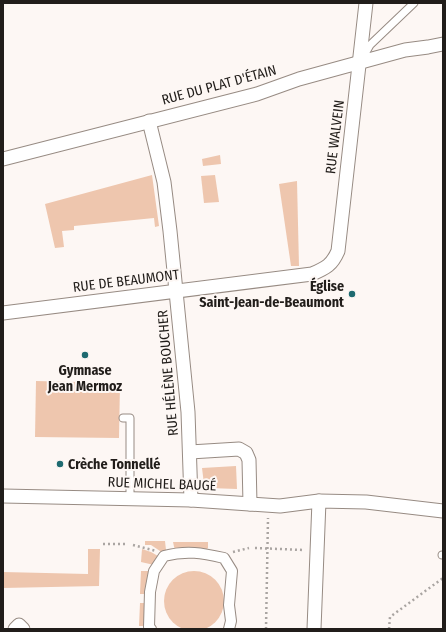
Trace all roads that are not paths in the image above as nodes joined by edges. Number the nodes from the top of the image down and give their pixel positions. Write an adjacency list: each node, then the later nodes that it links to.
1 (366, 3): 4 (street, RUE WALVEIN)
2 (414, 3): 4 (lane)
3 (443, 44): 4 (street, RUE DU PLAT D'ÉTAIN)
4 (360, 63): 5 (street, RUE DU PLAT D'ÉTAIN); 7 (street, RUE WALVEIN)
5 (149, 121): 6 (street, RUE DU PLAT D'ÉTAIN); 8 (street, RUE HÉLÈNE BOUCHER)
6 (3, 159)
7 (323, 269): 8 (street, RUE DE BEAUMONT)
8 (176, 290): 9 (street, RUE DE BEAUMONT); 11 (street, RUE HÉLÈNE BOUCHER)
9 (3, 313)
10 (123, 418): 13 (lane)
11 (190, 452): 14 (street, RUE HÉLÈNE BOUCHER); 16 (street, RUE HÉLÈNE BOUCHER)
12 (3, 496): 13 (street, RUE MICHEL BAUGÉ)
13 (130, 499): 14 (street, RUE MICHEL BAUGÉ)
14 (192, 500): 16 (street, RUE MICHEL BAUGÉ)
15 (319, 501): 16 (street, RUE MICHEL BAUGÉ); 17 (street, RUE MICHEL BAUGÉ); 22 (street)
16 (250, 504)
17 (443, 511)
18 (15, 629): 19 (street)
19 (23, 629)
20 (151, 629): 21 (street)
21 (229, 629)
22 (314, 629)

